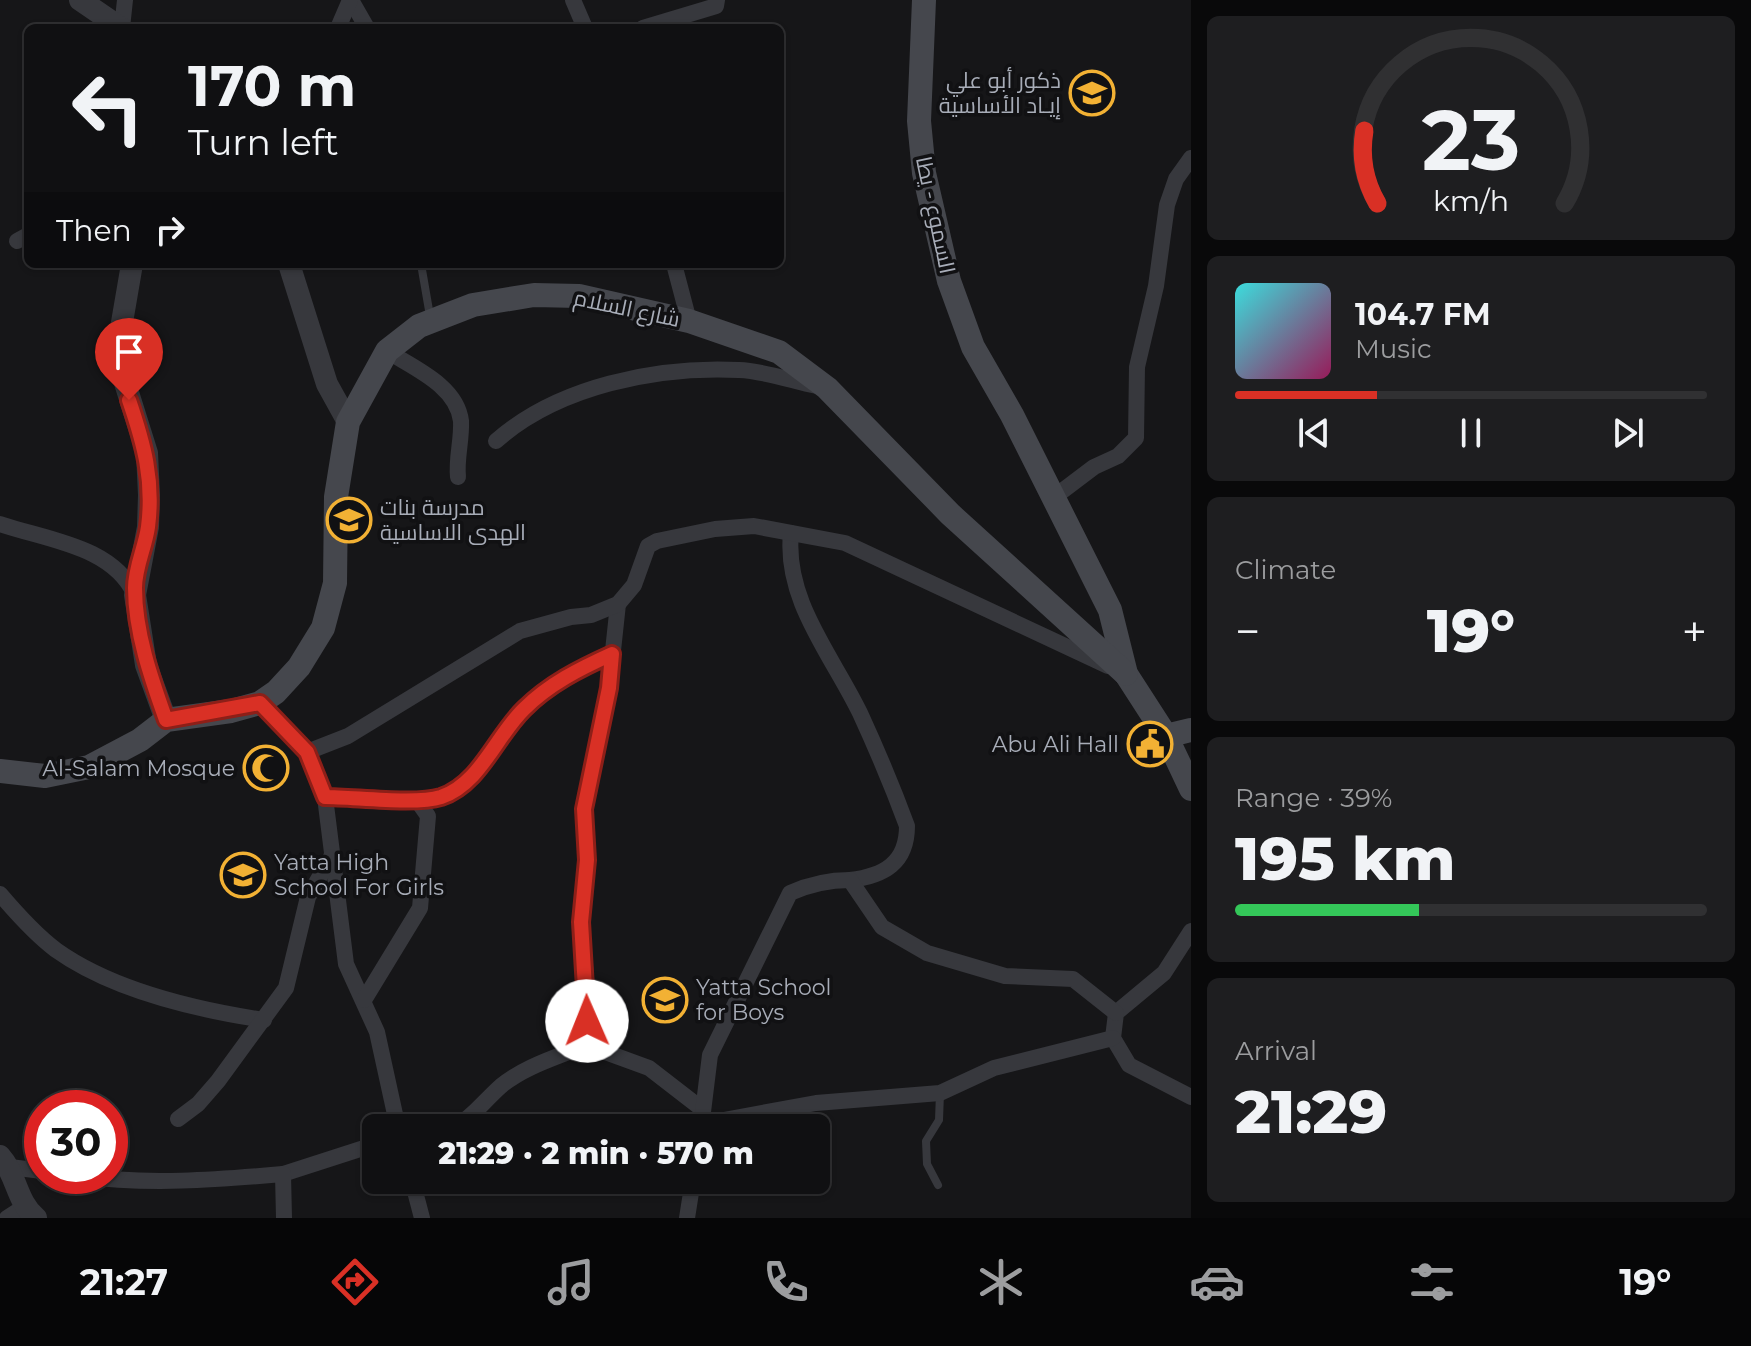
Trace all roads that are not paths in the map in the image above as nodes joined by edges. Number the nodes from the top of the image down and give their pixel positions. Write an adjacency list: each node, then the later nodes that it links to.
1 (80, 0): 8 (street)
2 (125, 0): 9 (street)
3 (350, 0): 10 (street); 11 (street)
4 (573, 0): 12 (street)
5 (717, 0): 13 (street)
6 (924, 0): 23 (main road, السموع - يطا)
7 (939, 0): 23 (main road, السموع - يطا)
8 (116, 24)
9 (122, 24)
10 (340, 24)
11 (365, 24)
12 (583, 24)
13 (656, 24)
14 (1191, 158): 27 (street)
15 (131, 268): 30 (street)
16 (290, 268): 24 (street)
17 (422, 268): 19 (lane)
18 (675, 268): 20 (street)
19 (431, 321): 20 (main road, شارع السلام); 21 (main road, شارع السلام)
20 (689, 321): 22 (main road, شارع السلام)
21 (387, 351): 24 (main road, شارع السلام); 26 (street)
22 (827, 388): 25 (street); 33 (main road, شارع السلام)
23 (1012, 415): 27 (main road, السموع - يطا)
24 (348, 422): 34 (main road, شارع السلام)
25 (496, 441)
26 (458, 477)
27 (1053, 498): 33 (main road, السموع - يطا)
28 (0, 524): 30 (street)
29 (791, 533): 31 (street); 33 (street); 44 (street)
30 (135, 595): 35 (street)
31 (618, 604): 32 (street); 38 (street)
32 (612, 654): 42 (street); 51 (street)
33 (1126, 674): 37 (main road, السموع - يطا)
34 (260, 703): 35 (main road); 38 (street)
35 (166, 720): 39 (main road)
36 (1191, 730): 37 (main road)
37 (1166, 736): 40 (main road, السموع - يطا)
38 (307, 752): 41 (street)
39 (0, 771)
40 (1191, 789)
41 (325, 797): 42 (street); 43 (street)
42 (416, 799): 47 (street)
43 (331, 857): 47 (street); 49 (street)
44 (850, 880): 48 (street); 57 (street)
45 (0, 894): 49 (street)
46 (1191, 931): 48 (street)
47 (364, 1000): 54 (street)
48 (1116, 1013): 50 (street)
49 (264, 1020): 59 (street)
50 (1113, 1038): 52 (street); 53 (street)
51 (586, 1045): 55 (street); 56 (street)
52 (940, 1093): 58 (street); 64 (lane)
53 (1191, 1097)
54 (395, 1114)
55 (473, 1114)
56 (696, 1114)
57 (703, 1114)
58 (742, 1114)
59 (178, 1119)
60 (362, 1149): 62 (street)
61 (5, 1161): 67 (street)
62 (283, 1174): 63 (street); 68 (street)
63 (128, 1181)
64 (938, 1185)
65 (416, 1194): 69 (street)
66 (691, 1194): 70 (street)
67 (22, 1214)
68 (284, 1218)
69 (422, 1218)
70 (687, 1218)

